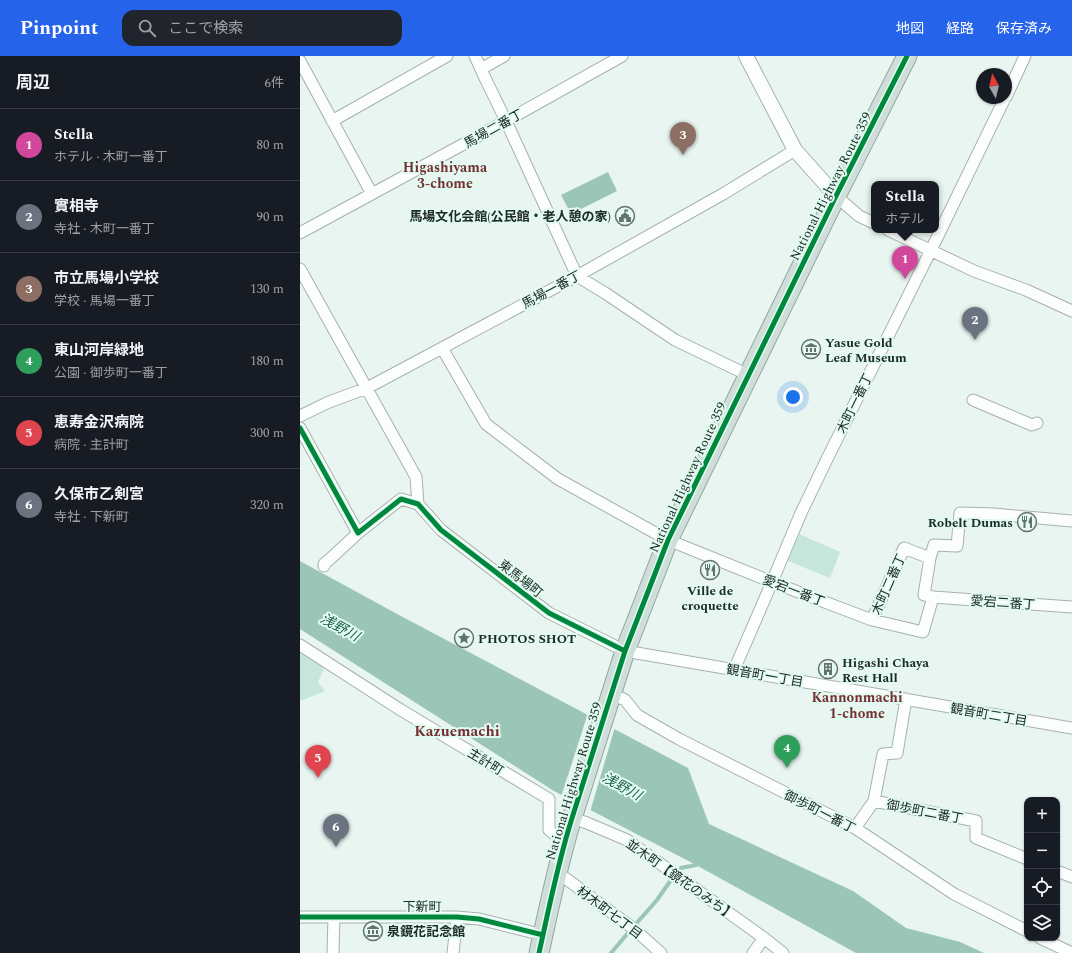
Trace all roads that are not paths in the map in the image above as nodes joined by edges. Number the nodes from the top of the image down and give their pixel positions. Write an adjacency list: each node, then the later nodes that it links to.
1 (447, 56): 12 (street)
2 (475, 56): 9 (street)
3 (504, 56): 9 (street)
4 (622, 56): 13 (street, 馬場二番丁)
5 (746, 56): 14 (street)
6 (907, 56): 16 (highway, National Highway Route 359)
7 (1025, 56): 10 (street, 木町一番丁)
8 (300, 61): 12 (street)
9 (481, 69): 13 (street)
10 (1012, 84)
11 (1003, 104): 20 (street, 木町一番丁)
12 (332, 121): 15 (street)
13 (506, 121): 15 (street, 馬場二番丁); 22 (street)
14 (795, 150): 16 (street); 22 (street, 馬場一番丁)
15 (372, 194): 18 (street, 馬場二番丁)
16 (836, 196): 17 (street); 25 (highway, National Highway Route 359)
17 (871, 222)
18 (300, 233)
19 (894, 233): 20 (street)
20 (931, 250): 23 (street); 37 (street, 木町一番丁)
21 (300, 269): 26 (street)
22 (576, 276): 24 (street, 馬場一番丁); 25 (street)
23 (1072, 311)
24 (442, 348): 26 (street, 馬場一番丁); 34 (street, 愛宕一番丁)
25 (748, 375): 34 (highway, National Highway Route 359)
26 (367, 388): 28 (street, 馬場一番丁); 31 (street)
27 (973, 400): 29 (street)
28 (300, 416)
29 (1036, 423)
30 (300, 428): 33 (street)
31 (418, 504): 33 (street); 42 (street, 東馬場町)
32 (1072, 521): 35 (street)
33 (358, 533): 36 (street)
34 (668, 540): 37 (street, 愛宕一番丁); 42 (highway, National Highway Route 359)
35 (930, 558): 38 (street); 40 (street, 木町二番丁)
36 (324, 566)
37 (772, 582): 40 (street, 愛宕一番丁); 43 (street, 木町一番丁)
38 (933, 597): 39 (street, 愛宕二番丁); 40 (street, 愛宕一番丁)
39 (1072, 607)
40 (872, 620)
41 (300, 645): 50 (street, 主計町)
42 (625, 651): 43 (street, 観音町一丁目); 44 (highway, National Highway Route 359)
43 (734, 670): 45 (street, 観音町一丁目)
44 (610, 698): 48 (highway, National Highway Route 359); 49 (street, 御歩町一番丁)
45 (906, 699): 46 (street, 観音町二丁目); 47 (street)
46 (1072, 728)
47 (874, 801): 49 (street); 51 (street, 御歩町二番丁)
48 (574, 812): 50 (highway, National Highway Route 359); 59 (street, 並木町【鏡花のみち】)
49 (855, 828): 58 (street, 御歩町一番丁)
50 (564, 842): 52 (highway, National Highway Route 359)
51 (1024, 858)
52 (557, 872): 61 (highway, National Highway Route 359); 64 (street, 材木町七丁目)
53 (1060, 872): 54 (street)
54 (1072, 877)
55 (300, 916): 56 (street, 下新町)
56 (334, 917): 57 (street, 下新町); 62 (street)
57 (457, 917): 61 (street, 下新町); 63 (street)
58 (1024, 929)
59 (764, 938): 65 (street); 66 (street, 並木町【鏡花のみち】)
60 (1046, 941): 67 (street)
61 (541, 944)
62 (333, 953)
63 (453, 953)
64 (661, 953)
65 (753, 953)
66 (783, 953)
67 (1072, 953)

